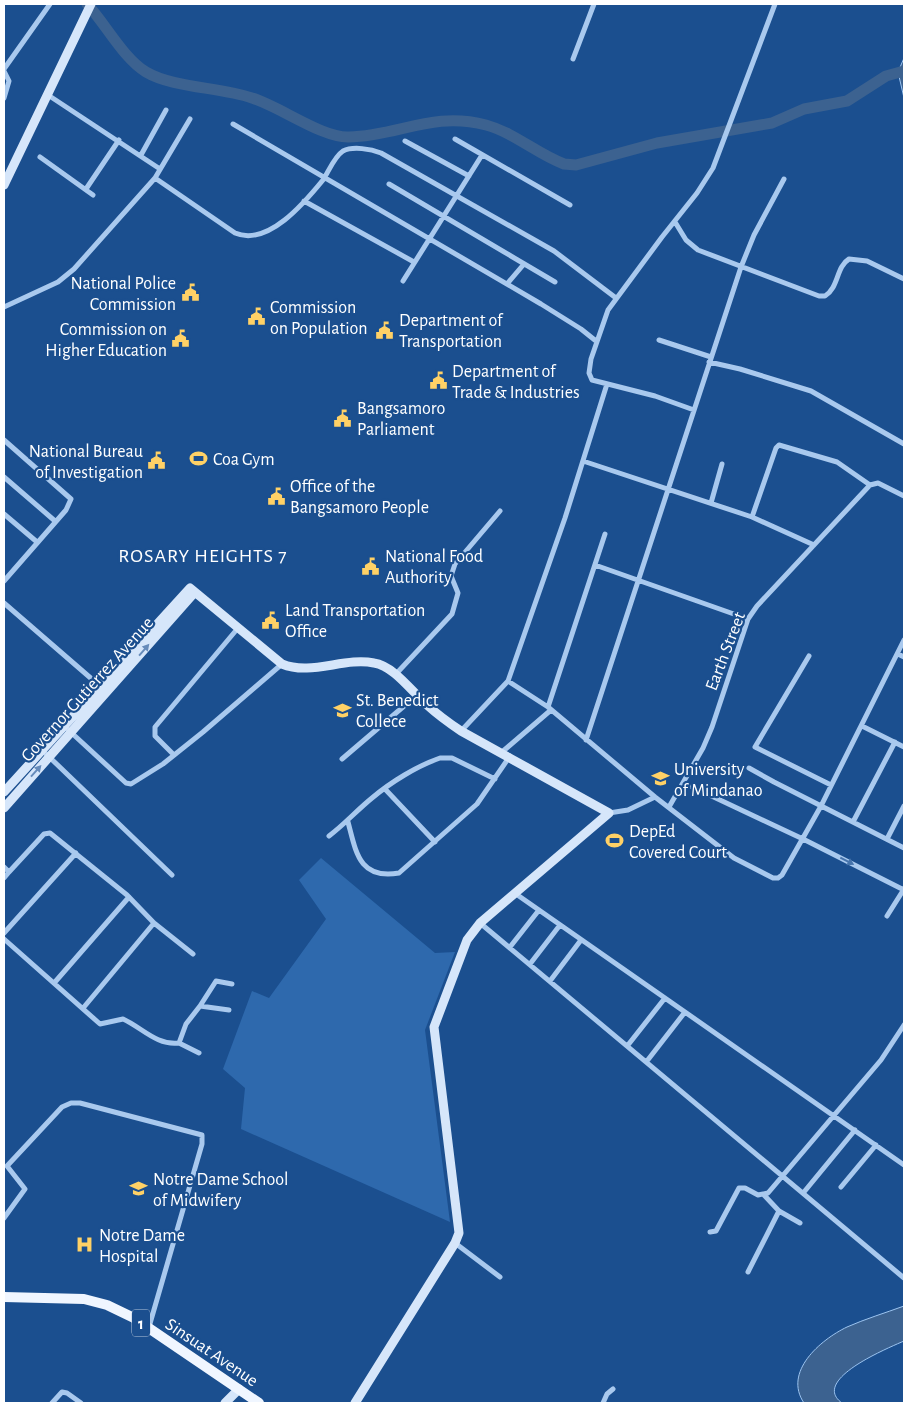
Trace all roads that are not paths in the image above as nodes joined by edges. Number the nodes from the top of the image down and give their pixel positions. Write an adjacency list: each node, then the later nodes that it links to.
1 (50, 4): 6 (street)
2 (91, 4): 7 (street)
3 (594, 4): 5 (street)
4 (775, 4): 31 (street)
5 (573, 59)
6 (4, 70): 8 (street)
7 (48, 95): 13 (street); 24 (street)
8 (4, 98)
9 (166, 110): 15 (street)
10 (190, 119): 18 (street)
11 (233, 124): 21 (street)
12 (455, 139): 16 (street)
13 (119, 140): 15 (street); 25 (street)
14 (405, 140): 19 (street)
15 (141, 155): 18 (street)
16 (482, 155): 19 (street); 29 (street)
17 (40, 157): 25 (street)
18 (160, 169): 20 (street)
19 (469, 176): 27 (street)
20 (155, 178): 28 (street); 41 (street)
21 (323, 179): 27 (street); 28 (street); 32 (street)
22 (784, 179): 35 (street)
23 (389, 184): 30 (street)
24 (4, 185)
25 (86, 189): 26 (street)
26 (92, 194)
27 (456, 195): 30 (street); 40 (street)
28 (304, 202): 33 (street)
29 (570, 204)
30 (442, 216): 32 (street); 34 (street)
31 (675, 222): 35 (street); 40 (street)
32 (428, 238): 33 (street); 39 (street)
33 (414, 262): 37 (street)
34 (524, 264): 38 (street); 39 (street)
35 (741, 267): 36 (street); 44 (street)
36 (904, 279)
37 (403, 281)
38 (555, 282)
39 (507, 284): 43 (street)
40 (616, 298): 43 (street)
41 (4, 308)
42 (659, 340): 44 (street)
43 (596, 341): 45 (street)
44 (710, 360): 46 (street); 48 (street)
45 (607, 384): 46 (street); 49 (street)
46 (694, 410): 53 (street)
47 (4, 440): 59 (street)
48 (904, 444)
49 (583, 461): 53 (street); 76 (street)
50 (722, 464): 55 (street)
51 (4, 477): 59 (street)
52 (870, 485): 54 (street); 58 (street); 62 (street, Earth Street)
53 (667, 489): 55 (street); 64 (street)
54 (904, 496)
55 (711, 503): 58 (street)
56 (500, 512): 75 (street)
57 (4, 514): 61 (street)
58 (752, 517): 62 (street)
59 (55, 521): 61 (street)
60 (605, 534): 63 (street)
61 (38, 542): 65 (street)
62 (814, 545): 68 (street, Earth Street)
63 (595, 566): 64 (street); 80 (street)
64 (638, 580): 68 (street); 85 (street)
65 (4, 581)
66 (192, 590): 69 (street); 77 (street, Governor Gutierrez Avenue); 78 (street, Governor Gutierrez Avenue, one-way to 66)
67 (4, 603): 77 (street)
68 (748, 619): 94 (street, Earth Street)
69 (238, 628): 74 (street); 90 (street)
70 (904, 640): 71 (street)
71 (898, 654): 73 (street); 82 (street)
72 (809, 656): 95 (street)
73 (904, 657)
74 (282, 664): 75 (street); 90 (street)
75 (395, 674): 79 (street)
76 (508, 681): 80 (street); 83 (street)
77 (100, 685): 78 (street); 81 (street, Governor Gutierrez Avenue)
78 (107, 692): 84 (street, Governor Gutierrez Avenue)
79 (417, 695): 83 (street); 91 (street)
80 (550, 708): 85 (street); 89 (street)
81 (63, 725): 84 (street); 88 (street, Governor Gutierrez Avenue)
82 (862, 726): 86 (street); 95 (street)
83 (461, 731): 89 (street)
84 (71, 733): 88 (street, Governor Gutierrez Avenue); 90 (street)
85 (586, 740): 97 (street)
86 (895, 742): 87 (street); 104 (street)
87 (904, 747)
88 (45, 754): 98 (street, Governor Gutierrez Avenue); 113 (street)
89 (506, 754): 93 (street); 102 (street)
90 (174, 755)
91 (342, 759)
92 (749, 768): 99 (street)
93 (495, 779): 96 (street); 108 (street)
94 (684, 783): 101 (street, Earth Street); 106 (street)
95 (831, 785): 99 (street)
96 (384, 789): 103 (street); 108 (street)
97 (655, 797): 101 (street); 102 (street)
98 (5, 799)
99 (821, 806): 104 (street); 106 (street)
100 (904, 806): 107 (street)
101 (669, 807): 106 (street)
102 (609, 813): 116 (street)
103 (348, 822): 105 (street); 108 (street)
104 (854, 822): 107 (street)
105 (328, 836)
106 (803, 839): 115 (street, one-way to 115)
107 (887, 839): 109 (street)
108 (435, 842)
109 (904, 848)
110 (76, 853): 112 (street); 117 (street); 123 (street)
111 (4, 866): 112 (street)
112 (10, 872): 114 (street)
113 (172, 875)
114 (4, 878)
115 (904, 890): 119 (street)
116 (516, 894): 118 (street); 121 (street)
117 (129, 897): 120 (street); 130 (street)
118 (539, 910): 122 (street); 126 (street)
119 (887, 916)
120 (154, 923): 127 (street); 134 (street)
121 (480, 923): 126 (street); 154 (street)
122 (560, 925): 125 (street); 128 (street)
123 (4, 933)
124 (4, 939): 130 (street)
125 (581, 940): 129 (street); 132 (street)
126 (510, 947): 128 (street)
127 (193, 954)
128 (530, 964): 129 (street)
129 (550, 981): 139 (street)
130 (55, 982): 134 (street)
131 (232, 984): 133 (street)
132 (665, 998): 136 (street); 139 (street)
133 (200, 1006): 135 (street); 138 (street)
134 (84, 1007): 138 (street)
135 (229, 1010)
136 (685, 1012): 141 (street); 142 (street)
137 (904, 1026): 142 (street)
138 (179, 1043): 140 (street)
139 (628, 1046): 141 (street)
140 (199, 1054)
141 (647, 1061): 146 (street)
142 (832, 1114): 143 (street); 146 (street)
143 (855, 1130): 144 (street); 148 (street)
144 (876, 1145): 145 (street); 147 (street)
145 (904, 1165)
146 (783, 1174): 148 (street); 149 (street)
147 (841, 1187)
148 (804, 1192): 157 (street)
149 (764, 1195): 150 (street); 153 (street)
150 (779, 1211): 152 (street); 155 (street)
151 (4, 1218): 159 (street)
152 (800, 1223)
153 (710, 1232)
154 (455, 1243): 156 (street); 166 (street)
155 (748, 1272)
156 (500, 1277)
157 (904, 1278)
158 (4, 1298): 159 (main road, Sinsuat Avenue / 1)
159 (148, 1328): 160 (main road, Sinsuat Avenue / 1)
160 (239, 1389): 164 (street); 165 (main road, Sinsuat Avenue / 1)
161 (613, 1389): 167 (street)
162 (52, 1403): 163 (street)
163 (81, 1403)
164 (225, 1403)
165 (259, 1403)
166 (354, 1403)
167 (603, 1403)

